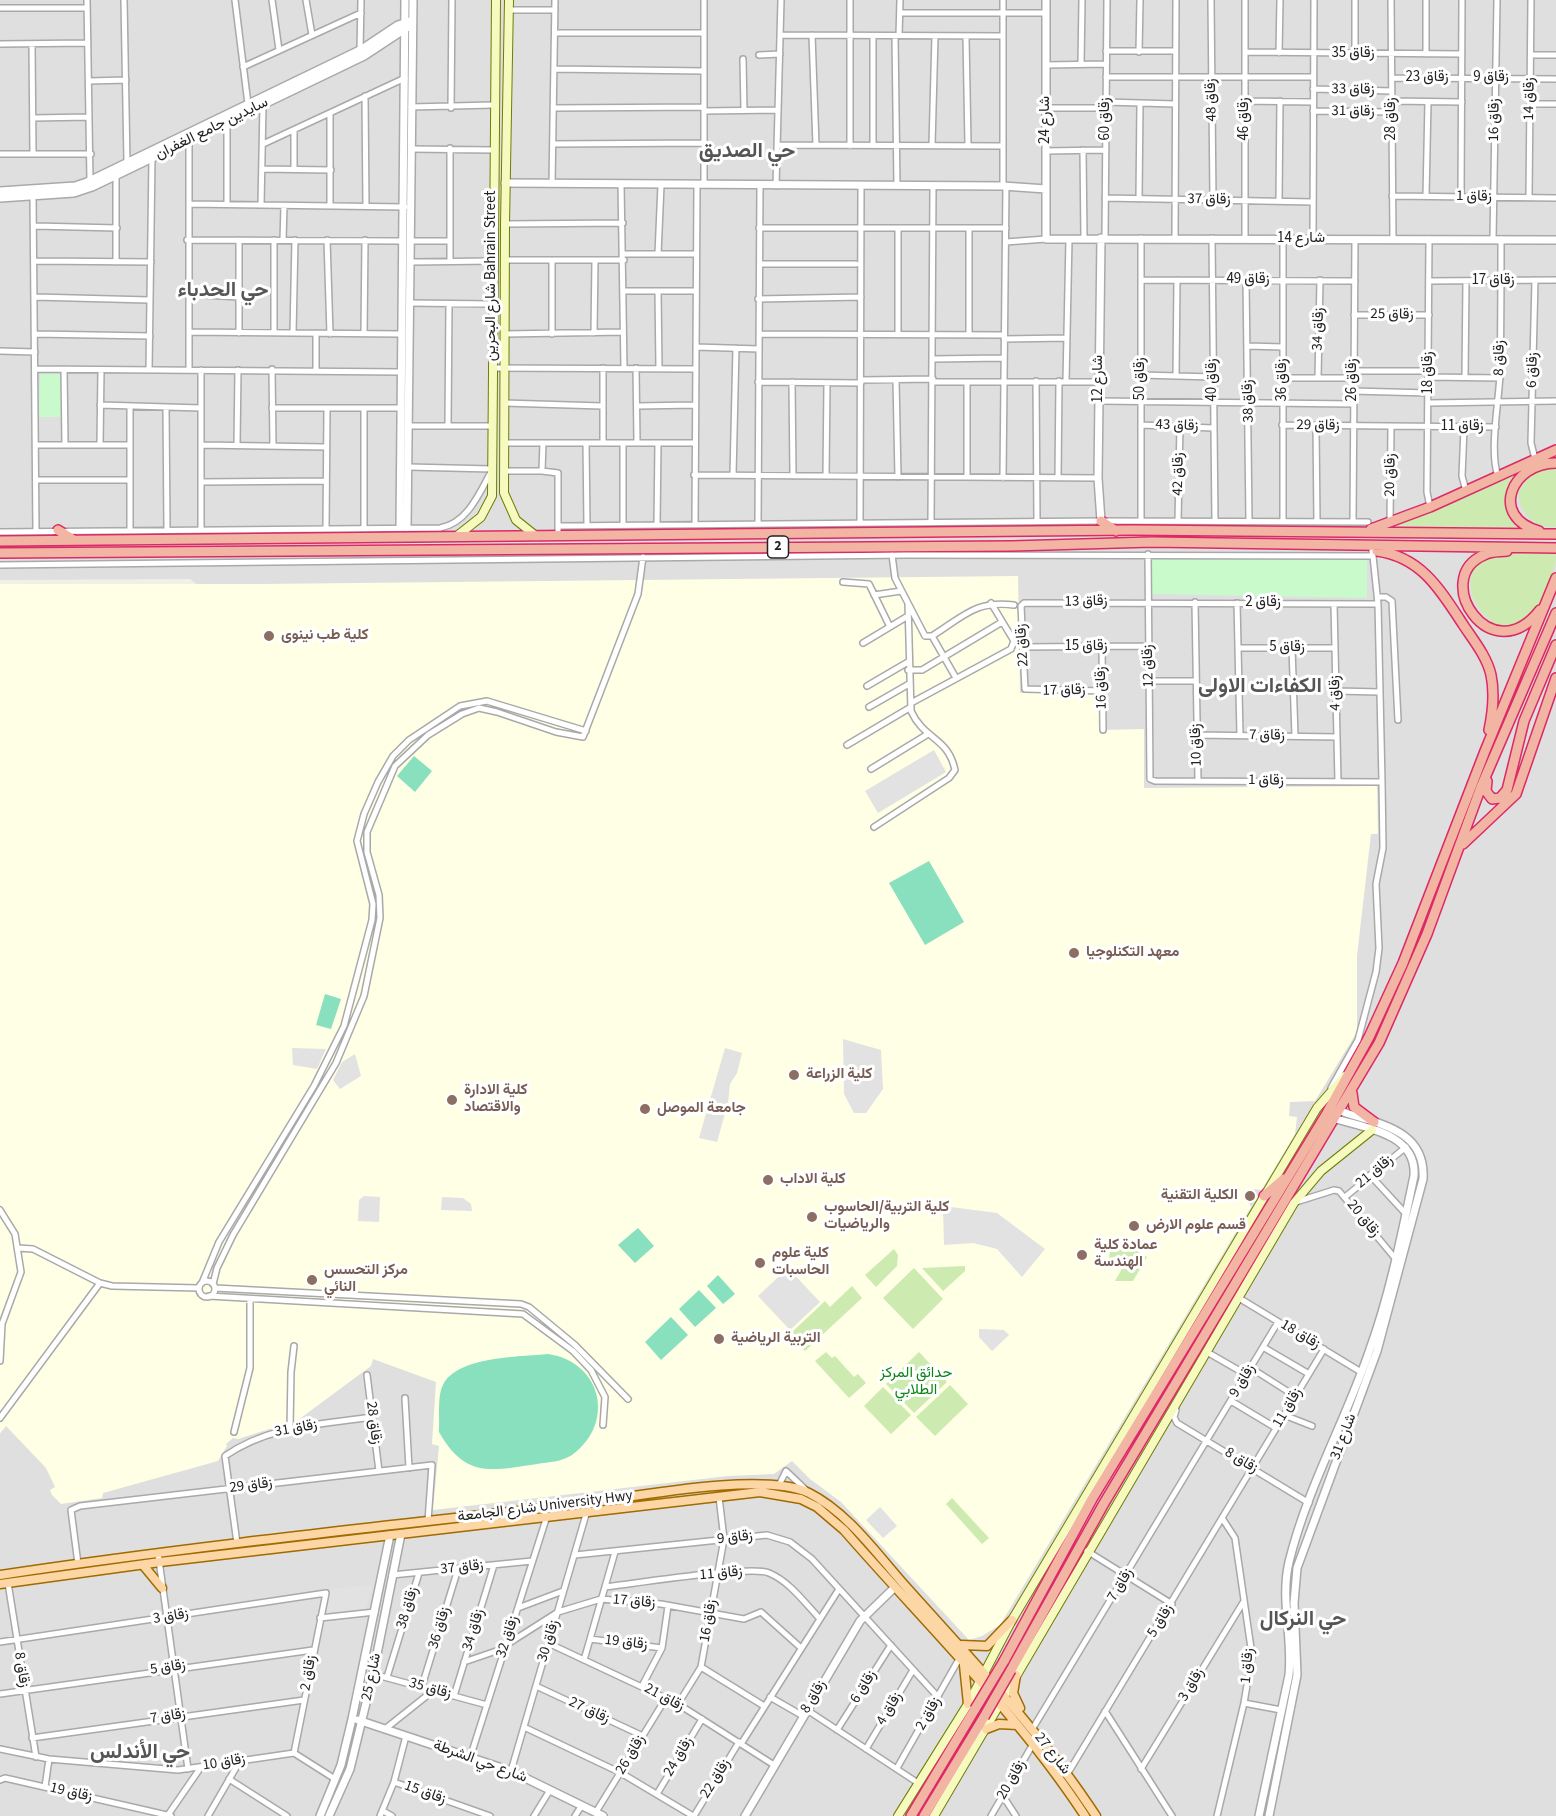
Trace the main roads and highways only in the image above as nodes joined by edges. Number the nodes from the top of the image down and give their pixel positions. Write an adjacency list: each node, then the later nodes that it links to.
1 (496, 0): 3 (main road, شارع البحرين Bahrain Street)
2 (509, 0): 4 (main road, شارع البحرين Bahrain Street)
3 (495, 44): 4 (main road); 17 (main road, شارع البحرين Bahrain Street)
4 (508, 44): 18 (main road, شارع البحرين Bahrain Street)
5 (1556, 450): 11 (highway)
6 (1556, 463): 15 (highway)
7 (1101, 520): 10 (highway)
8 (1073, 521): 14 (highway)
9 (602, 525): 19 (highway)
10 (1122, 527): 11 (highway, 2); 14 (highway, 2)
11 (1354, 527): 15 (highway, 2)
12 (256, 528): 23 (highway)
13 (58, 531): 20 (highway)
14 (1073, 532): 16 (highway, 2)
15 (1554, 534)
16 (758, 535): 19 (highway, 2); 26 (highway)
17 (456, 536): 18 (highway, 2); 23 (highway, 2)
18 (536, 536): 19 (highway, 2)
19 (602, 536)
20 (72, 539): 21 (highway, 2); 22 (highway, 2)
21 (0, 540)
22 (192, 540): 23 (highway, 2); 29 (highway)
23 (256, 540)
24 (1208, 543): 25 (highway, 2); 26 (highway, 2); 31 (highway)
25 (1336, 546): 28 (highway, 2); 37 (highway)
26 (758, 547): 29 (highway, 2)
27 (1556, 548): 28 (highway, 2)
28 (1521, 549): 33 (highway)
29 (191, 552): 30 (highway, 2)
30 (0, 553)
31 (1208, 554)
32 (1556, 578): 33 (highway)
33 (1546, 600): 37 (highway)
34 (1556, 613): 38 (highway)
35 (1556, 645): 38 (highway)
36 (1556, 678): 39 (highway)
37 (1485, 751): 40 (highway)
38 (1492, 761): 39 (highway)
39 (1455, 859): 41 (highway)
40 (1349, 1073): 43 (highway); 44 (main road)
41 (1353, 1090): 42 (highway); 45 (highway)
42 (1377, 1127): 45 (main road)
43 (1289, 1176): 44 (highway); 46 (highway)
44 (1264, 1196): 47 (main road)
45 (1284, 1211): 48 (highway); 48 (main road)
46 (1141, 1419): 47 (highway); 63 (highway, bridge)
47 (1123, 1434): 55 (main road)
48 (1149, 1438): 58 (highway); 58 (main road)
49 (613, 1504): 50 (main road, شارع الجامعة University Hwy); 50 (main road, شارع الجامعة University Hwy); 56 (main road, شارع الجامعة University Hwy); 57 (main road, شارع الجامعة University Hwy)
50 (159, 1557): 51 (main road, شارع الجامعة University Hwy); 52 (main road, شارع الجامعة University Hwy)
51 (143, 1565): 53 (main road, شارع الجامعة University Hwy); 54 (main road)
52 (0, 1575)
53 (4, 1584)
54 (162, 1588)
55 (1012, 1620): 56 (main road); 59 (main road)
56 (960, 1645): 59 (main road, شارع الجامعة University Hwy)
57 (961, 1661): 60 (main road, شارع الجامعة University Hwy); 63 (main road)
58 (1013, 1672): 61 (main road); 65 (main road); 70 (highway, bridge)
59 (985, 1673): 60 (main road); 61 (main road, شارع الجامعة University Hwy)
60 (980, 1682): 62 (main road, شارع الجامعة University Hwy); 63 (main road)
61 (1005, 1696): 62 (main road); 65 (main road, شارع 27)
62 (1000, 1704): 64 (main road, شارع 27); 66 (main road)
63 (971, 1707): 68 (main road); 69 (highway)
64 (1018, 1726): 66 (main road); 71 (main road, شارع 27)
65 (1033, 1728): 72 (main road, شارع 27)
66 (986, 1729): 67 (main road)
67 (936, 1815)
68 (898, 1816)
69 (911, 1816)
70 (924, 1816)
71 (1085, 1816)
72 (1096, 1816)

